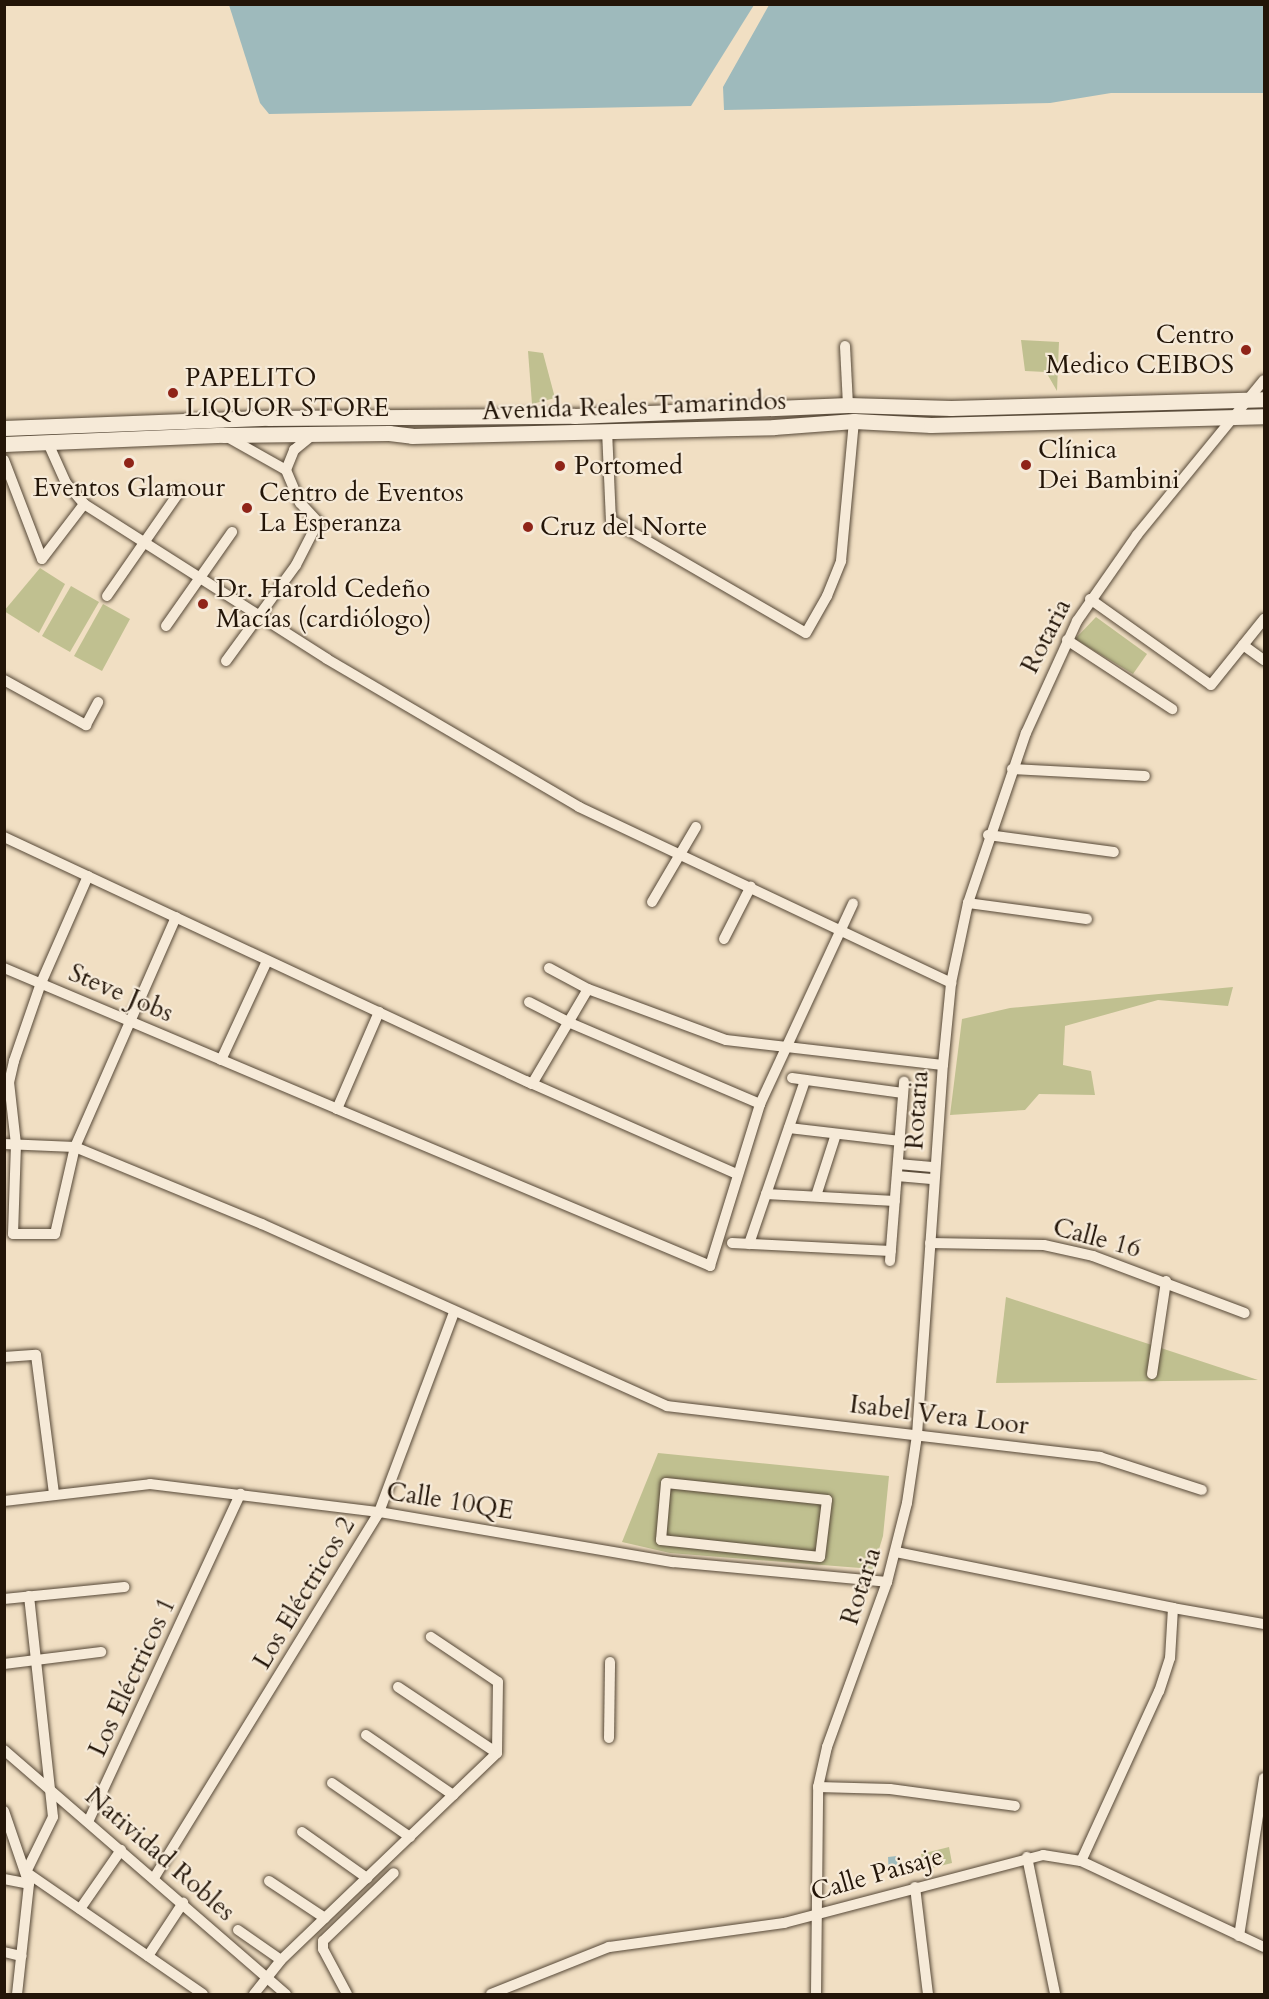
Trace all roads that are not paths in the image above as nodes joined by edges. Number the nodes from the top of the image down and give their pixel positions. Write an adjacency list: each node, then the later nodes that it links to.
1 (845, 346): 4 (street)
2 (1264, 380): 3 (street, Rotaria)
3 (1257, 399): 5 (main road, Avenida Reales Tamarindos); 8 (street, Rotaria)
4 (848, 405): 5 (main road, Avenida Reales Tamarindos); 6 (main road, Avenida Reales Tamarindos)
5 (951, 408): 11 (main road)
6 (574, 416): 9 (main road, Avenida Reales Tamarindos); 14 (main road)
7 (1264, 416): 8 (main road, Avenida Reales Tamarindos)
8 (1235, 417): 11 (main road, Avenida Reales Tamarindos); 28 (street, Rotaria)
9 (268, 418): 12 (main road, Avenida Reales Tamarindos); 17 (street)
10 (854, 421): 11 (main road, Avenida Reales Tamarindos); 13 (main road, Avenida Reales Tamarindos); 13 (street)
11 (951, 424)
12 (4, 428)
13 (607, 430): 14 (main road, Avenida Reales Tamarindos)
14 (574, 432): 15 (main road, Avenida Reales Tamarindos)
15 (314, 434): 17 (main road, Avenida Reales Tamarindos); 21 (street)
16 (224, 435): 17 (main road, Avenida Reales Tamarindos); 18 (main road, Avenida Reales Tamarindos); 21 (street)
17 (269, 435)
18 (48, 443): 19 (main road, Avenida Reales Tamarindos); 23 (street)
19 (4, 444)
20 (4, 460): 23 (street)
21 (286, 470): 29 (street)
22 (180, 491): 25 (street)
23 (84, 504): 25 (street)
24 (232, 532): 26 (street)
25 (145, 542): 26 (street); 27 (street)
26 (200, 577): 29 (street); 31 (street)
27 (107, 596)
28 (1090, 599): 32 (street, Rotaria); 33 (street)
29 (260, 616): 35 (street); 45 (street)
30 (1264, 619): 33 (street)
31 (166, 626)
32 (1067, 640): 38 (street); 39 (street, Rotaria)
33 (1243, 645): 34 (street)
34 (1264, 660)
35 (226, 661)
36 (4, 680): 37 (street)
37 (98, 702)
38 (1172, 709)
39 (1012, 769): 40 (street); 42 (street, Rotaria)
40 (1145, 776)
41 (696, 827): 45 (street)
42 (988, 836): 44 (street); 49 (street, Rotaria)
43 (4, 837): 46 (street)
44 (1114, 852)
45 (680, 855): 47 (street); 48 (street)
46 (88, 876): 51 (street); 58 (street)
47 (752, 886): 53 (street); 54 (street)
48 (652, 902)
49 (968, 903): 52 (street); 59 (street, Rotaria)
50 (854, 904): 53 (street)
51 (176, 917): 55 (street); 63 (street)
52 (1087, 920)
53 (841, 928): 59 (street); 65 (street)
54 (724, 939)
55 (267, 961): 62 (street); 66 (street)
56 (4, 968): 58 (street, Steve Jobs)
57 (549, 968): 60 (street)
58 (41, 983): 63 (street, Steve Jobs); 77 (street)
59 (951, 983): 67 (street, Rotaria)
60 (588, 989): 64 (street); 65 (street)
61 (529, 1002): 64 (street)
62 (379, 1012): 70 (street); 72 (street)
63 (127, 1020): 66 (street, Steve Jobs); 78 (street)
64 (568, 1023): 70 (street); 71 (street)
65 (786, 1047): 67 (street); 71 (street)
66 (221, 1060): 72 (street, Steve Jobs)
67 (942, 1065): 79 (street, Rotaria)
68 (792, 1078): 69 (street)
69 (805, 1080): 73 (street); 75 (street)
70 (532, 1084): 81 (street)
71 (760, 1104): 81 (street)
72 (336, 1109): 81 (street, Steve Jobs)
73 (789, 1128): 74 (street); 83 (street)
74 (836, 1134): 75 (street); 84 (street)
75 (900, 1141): 80 (street)
76 (4, 1144): 77 (street, Isabel Vera Loor)
77 (16, 1144): 78 (street, Isabel Vera Loor); 78 (street)
78 (75, 1147): 90 (street, Isabel Vera Loor)
79 (935, 1167): 80 (street); 82 (street, Rotaria)
80 (897, 1170): 82 (street); 85 (street)
81 (737, 1174)
82 (934, 1179): 87 (street, Rotaria)
83 (766, 1194): 84 (street); 88 (street)
84 (816, 1196): 85 (street)
85 (895, 1201): 88 (street)
86 (732, 1243): 88 (street)
87 (930, 1243): 89 (street, Calle 16); 94 (street, Rotaria)
88 (749, 1244)
89 (1166, 1281): 91 (street, Calle 16); 93 (street)
90 (454, 1312): 94 (street, Isabel Vera Loor); 100 (street, Los Eléctricos 2)
91 (1245, 1313)
92 (4, 1357): 96 (street)
93 (1152, 1374)
94 (916, 1436): 95 (street, Isabel Vera Loor); 101 (street, Rotaria)
95 (1202, 1490)
96 (54, 1494): 97 (street, Calle 10QE); 99 (street, Calle 10QE)
97 (240, 1494): 100 (street, Calle 10QE); 125 (street, Los Eléctricos 1)
98 (827, 1500): 98 (street)
99 (4, 1501)
100 (379, 1512): 102 (street, Calle 10QE); 133 (street, Los Eléctricos 2)
101 (896, 1552): 102 (street, Rotaria); 106 (street)
102 (887, 1582): 120 (street, Rotaria)
103 (124, 1587): 104 (street)
104 (29, 1596): 105 (street); 110 (street)
105 (4, 1599)
106 (1173, 1608): 107 (street); 130 (street)
107 (1264, 1624)
108 (431, 1637): 117 (street)
109 (101, 1652): 110 (street)
110 (36, 1661): 112 (street); 121 (street)
111 (610, 1662): 115 (street)
112 (4, 1664)
113 (398, 1687): 117 (street)
114 (366, 1735): 122 (street)
115 (609, 1738)
116 (4, 1750): 121 (street, Natividad Robles)
117 (497, 1754): 122 (street)
118 (1264, 1778): 144 (street)
119 (332, 1783): 127 (street)
120 (818, 1787): 123 (street); 141 (street, Rotaria)
121 (50, 1789): 125 (street, Natividad Robles); 131 (street)
122 (453, 1795): 127 (street)
123 (1015, 1806)
124 (4, 1811): 131 (street)
125 (88, 1822): 128 (street, Natividad Robles)
126 (302, 1833): 134 (street)
127 (410, 1836): 134 (street)
128 (121, 1850): 133 (street, Natividad Robles); 140 (street)
129 (1027, 1857): 130 (street, Calle Paisaje); 138 (street, Calle Paisaje); 160 (street)
130 (1081, 1862): 144 (street, Calle Paisaje)
131 (26, 1872): 137 (street); 140 (street)
132 (394, 1873): 156 (street)
133 (154, 1878): 139 (street, Natividad Robles)
134 (367, 1878): 142 (street)
135 (4, 1879): 137 (street)
136 (268, 1881): 142 (street)
137 (28, 1884): 147 (street)
138 (915, 1887): 141 (street, Calle Paisaje); 159 (street)
139 (183, 1903): 148 (street); 150 (street, Natividad Robles)
140 (80, 1909): 148 (street)
141 (815, 1915): 157 (street, Calle Paisaje); 158 (street, Rotaria)
142 (325, 1918): 149 (street)
143 (238, 1930): 149 (street)
144 (1239, 1936): 145 (street, Calle Paisaje)
145 (1264, 1947)
146 (4, 1952): 147 (street)
147 (22, 1956): 152 (street)
148 (148, 1956): 151 (street)
149 (281, 1960): 150 (street)
150 (267, 1976): 154 (street); 155 (street, Natividad Robles)
151 (187, 1990): 153 (street)
152 (17, 1995)
153 (203, 1995)
154 (254, 1995)
155 (286, 1995)
156 (347, 1995)
157 (491, 1995)
158 (816, 1995)
159 (928, 1995)
160 (1055, 1995)

